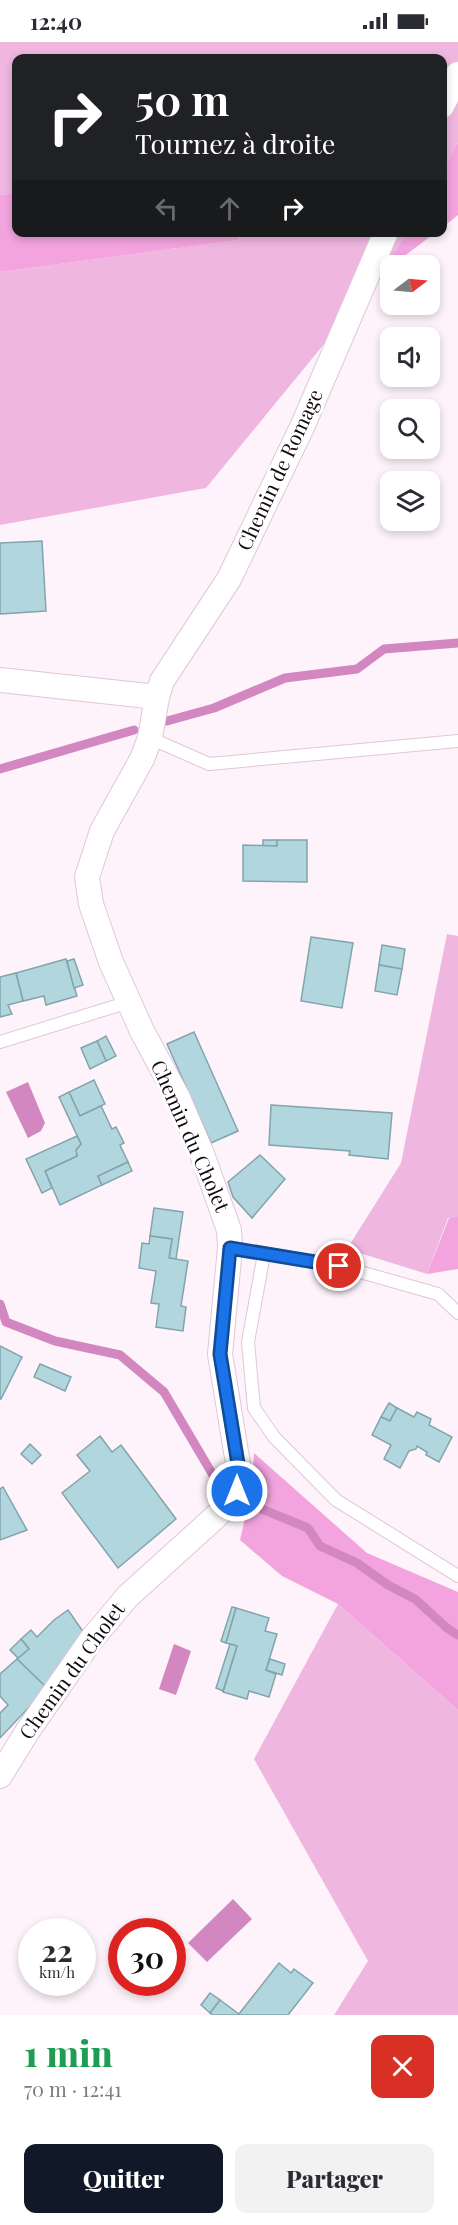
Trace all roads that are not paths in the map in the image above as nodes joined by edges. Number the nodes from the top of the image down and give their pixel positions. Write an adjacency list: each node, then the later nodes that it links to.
1 (458, 74): 2 (street)
2 (447, 96)
3 (384, 237): 5 (street, Chemin de Romage)
4 (0, 680): 5 (street)
5 (157, 697): 6 (street, Chemin du Cholet)
6 (150, 738): 7 (lane); 8 (street, Chemin du Cholet)
7 (458, 741)
8 (129, 1002): 9 (lane); 10 (street, Chemin du Cholet)
9 (0, 1042)
10 (230, 1248): 11 (lane); 14 (street, Chemin du Cholet)
11 (264, 1254): 12 (lane); 13 (lane)
12 (458, 1313)
13 (458, 1576)
14 (3, 1763)

